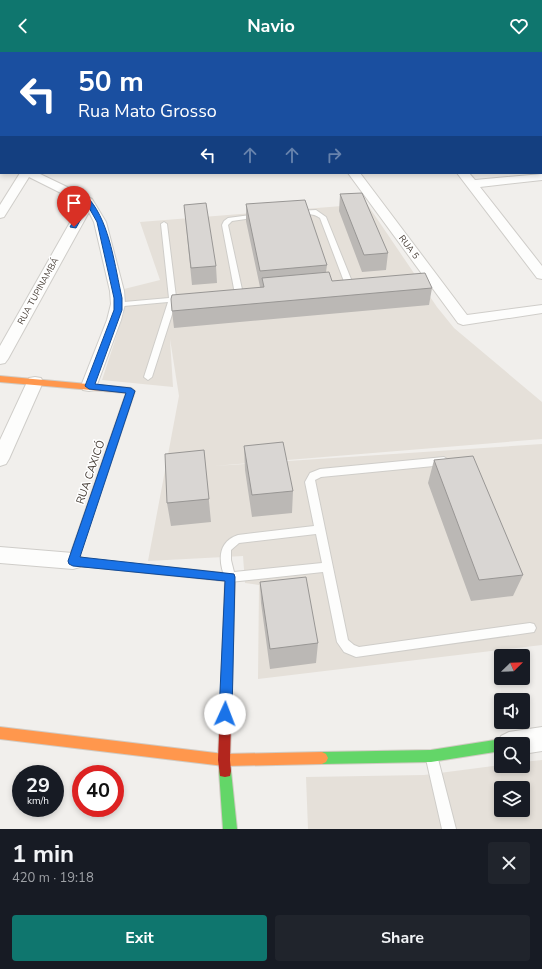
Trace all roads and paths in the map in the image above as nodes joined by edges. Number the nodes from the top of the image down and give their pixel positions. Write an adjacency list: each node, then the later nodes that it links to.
1 (27, 174): 11 (street)
2 (30, 174): 7 (street)
3 (57, 174): 7 (street)
4 (355, 174): 20 (street, RUA 5)
5 (464, 174): 8 (street)
6 (542, 177): 8 (street)
7 (44, 180): 9 (street)
8 (472, 184): 14 (street)
9 (88, 202): 19 (street); 21 (street, RUA TUPINAMBÁ)
10 (287, 213): 15 (lane)
11 (0, 214)
12 (265, 215): 16 (lane)
13 (164, 224): 18 (lane)
14 (542, 275)
15 (348, 284)
16 (239, 294)
17 (187, 298): 18 (lane)
18 (173, 300): 19 (lane); 22 (lane)
19 (121, 304): 25 (street)
20 (542, 309)
21 (0, 359)
22 (148, 377)
23 (0, 379): 24 (street)
24 (35, 382): 25 (street); 26 (street)
25 (89, 386): 30 (street, RUA CAXICÓ)
26 (0, 459)
27 (456, 460): 28 (lane)
28 (319, 530): 31 (lane); 32 (lane)
29 (0, 555): 30 (street)
30 (73, 561): 32 (street)
31 (327, 567): 32 (lane); 33 (lane)
32 (230, 577): 39 (street)
33 (530, 628)
34 (0, 733): 39 (street)
35 (542, 739): 36 (street)
36 (530, 741)
37 (494, 746): 38 (street)
38 (431, 756): 39 (street); 41 (lane)
39 (224, 760): 40 (street)
40 (230, 829)
41 (449, 829)

